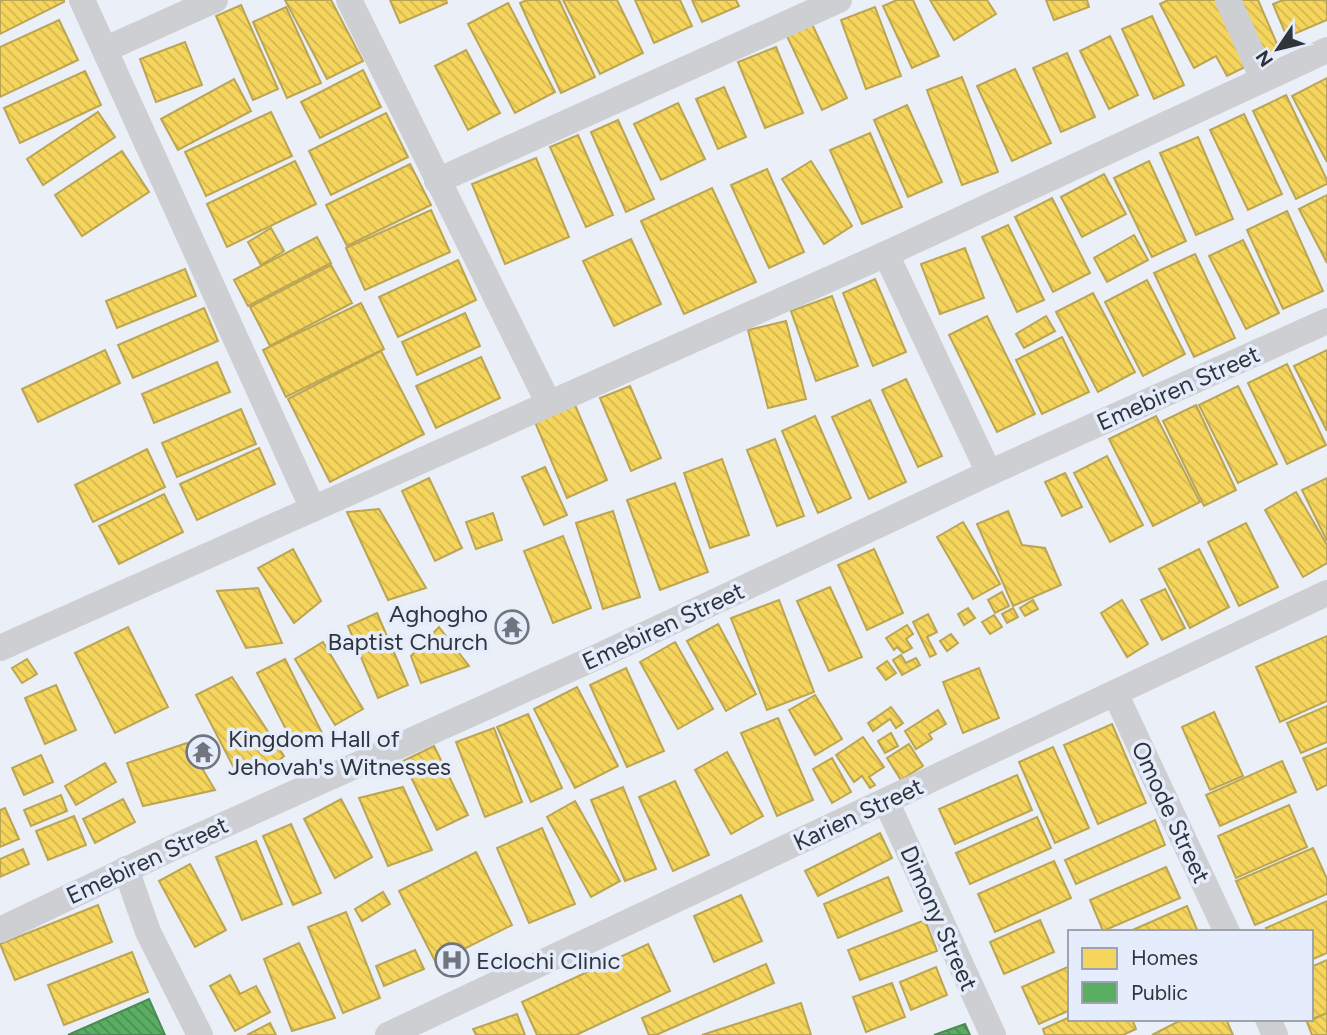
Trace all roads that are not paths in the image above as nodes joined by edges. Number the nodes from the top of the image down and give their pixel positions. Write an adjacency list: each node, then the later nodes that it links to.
1 (82, 0): 6 (street)
2 (215, 0): 6 (street)
3 (349, 0): 9 (street)
4 (839, 0): 9 (street)
5 (1228, 0): 8 (street)
6 (106, 49): 14 (street)
7 (1327, 50): 8 (street)
8 (1263, 79): 10 (street)
9 (438, 181): 12 (street)
10 (886, 254): 12 (street); 13 (street)
11 (1327, 321): 13 (street, Emebiren Street)
12 (548, 402): 14 (street)
13 (989, 472): 19 (street, Emebiren Street)
14 (313, 509): 16 (street)
15 (1327, 593): 17 (street, Karien Street)
16 (0, 648)
17 (1115, 693): 18 (street, Karien Street); 21 (street, Omode Street)
18 (886, 801): 23 (street, Karien Street); 24 (street, Dimony Street)
19 (126, 869): 20 (street, Emebiren Street); 22 (street)
20 (0, 930)
21 (1226, 930)
22 (200, 1035)
23 (388, 1035)
24 (993, 1035)

